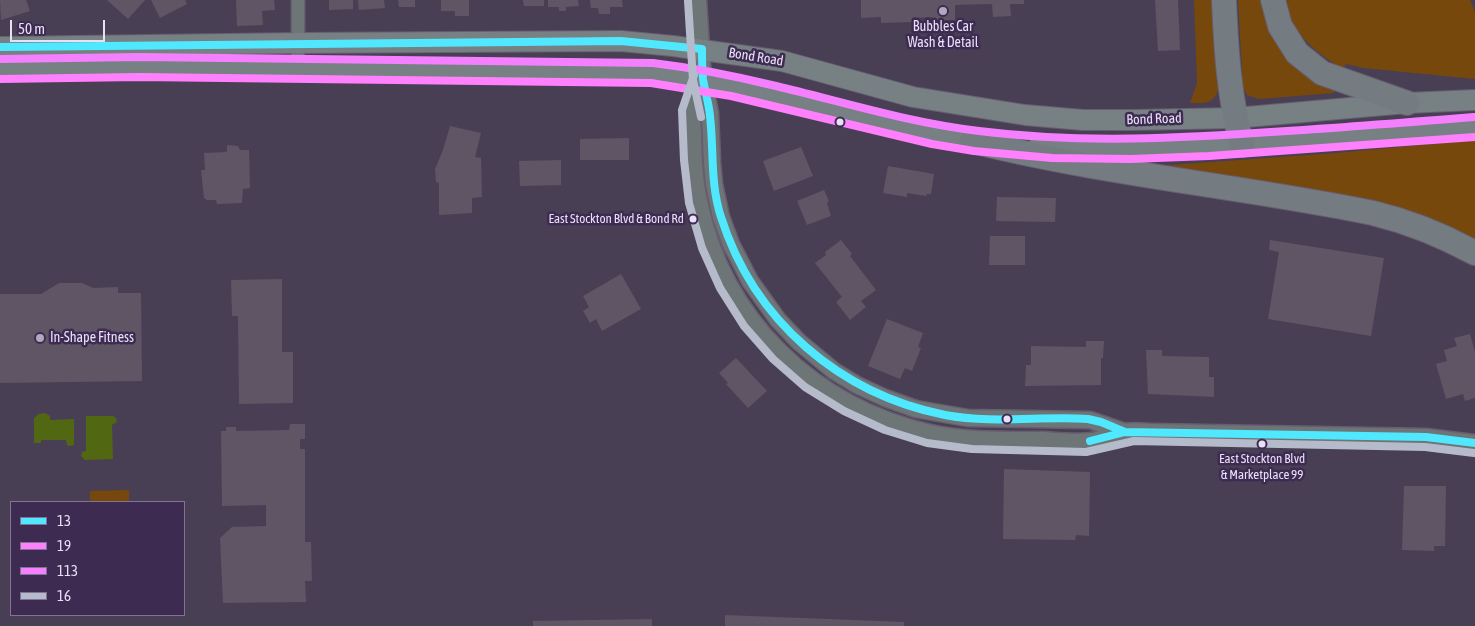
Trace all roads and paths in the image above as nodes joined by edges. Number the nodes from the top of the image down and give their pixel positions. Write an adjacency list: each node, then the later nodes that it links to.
1 (298, 0): 5 (street)
2 (698, 0): 7 (street)
3 (1224, 0): 14 (highway)
4 (1274, 0): 13 (highway)
5 (299, 43): 6 (main road, Bond Road); 7 (main road, Bond Road); 9 (street)
6 (9, 47): 8 (main road)
7 (702, 49): 11 (street); 14 (main road, Bond Road)
8 (0, 59)
9 (298, 68): 10 (main road); 11 (main road)
10 (0, 69)
11 (703, 79): 16 (main road); 19 (street); 20 (street)
12 (1475, 100): 13 (main road, Bond Road)
13 (1407, 103): 14 (main road, Bond Road)
14 (1235, 118): 17 (highway)
15 (1475, 127): 17 (main road)
16 (972, 141): 17 (main road); 18 (highway)
17 (1242, 145)
18 (1475, 252)
19 (747, 315): 20 (street); 21 (street)
20 (834, 371): 21 (street)
21 (1125, 432): 22 (street)
22 (1475, 442)

